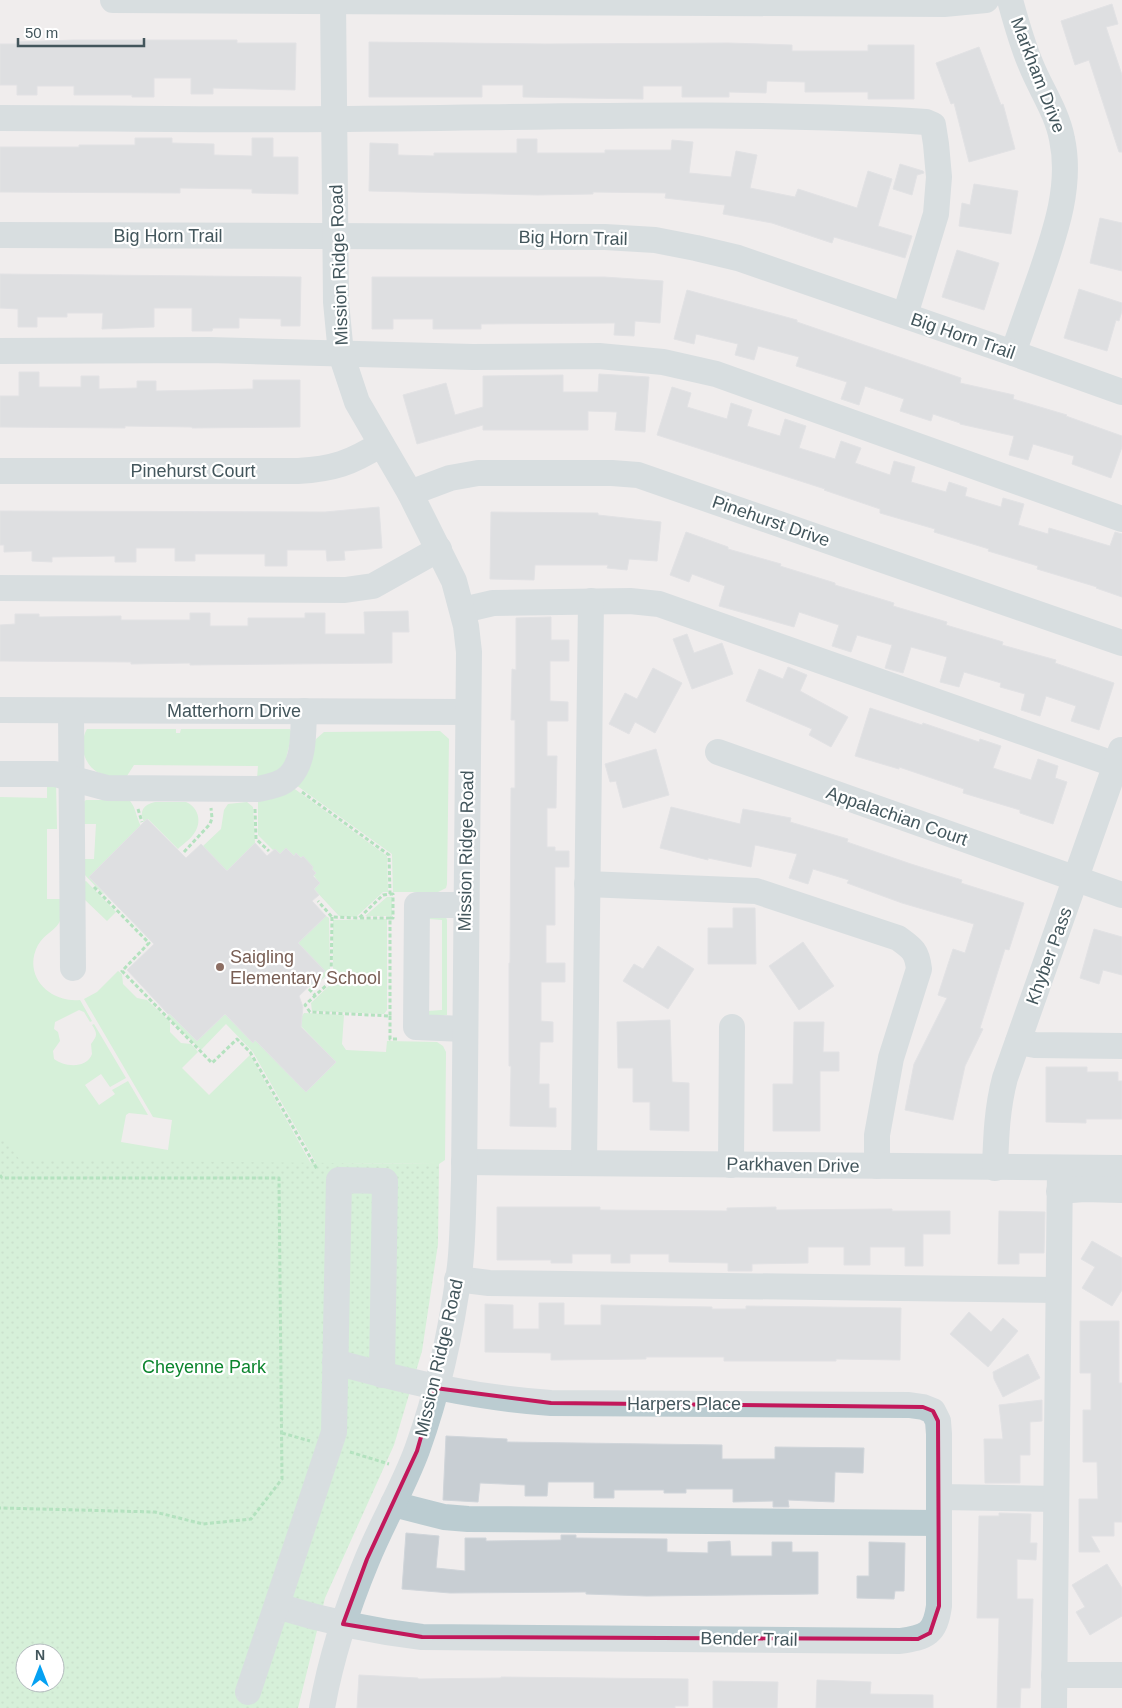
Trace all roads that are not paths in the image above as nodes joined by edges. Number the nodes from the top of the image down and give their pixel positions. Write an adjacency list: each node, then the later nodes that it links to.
1 (113, 0): 4 (street)
2 (986, 0): 4 (street)
3 (1010, 0): 11 (street, Markham Drive)
4 (333, 1): 6 (street, Mission Ridge Road)
5 (0, 118): 6 (street)
6 (335, 119): 8 (street, Mission Ridge Road); 9 (street)
7 (0, 235): 8 (street, Big Horn Trail)
8 (336, 237): 9 (street, Big Horn Trail); 12 (street, Mission Ridge Road)
9 (905, 315): 11 (street, Big Horn Trail)
10 (0, 351): 12 (street)
11 (1013, 352): 13 (street, Big Horn Trail)
12 (341, 354): 14 (street, Mission Ridge Road); 17 (street)
13 (1122, 392)
14 (381, 444): 15 (street, Pinehurst Court); 16 (street, Mission Ridge Road)
15 (0, 471)
16 (410, 493): 18 (street, Mission Ridge Road); 22 (street, Pinehurst Drive)
17 (1122, 519)
18 (439, 549): 19 (street); 21 (street, Mission Ridge Road)
19 (0, 588)
20 (591, 601): 21 (street); 28 (street); 32 (street)
21 (463, 610): 26 (street, Mission Ridge Road)
22 (1122, 643)
23 (0, 710): 24 (street, Matterhorn Drive)
24 (71, 710): 25 (street, Matterhorn Drive); 30 (street)
25 (304, 711): 26 (street, Matterhorn Drive); 30 (street)
26 (468, 712): 34 (street, Mission Ridge Road)
27 (718, 752): 31 (street, Appalachian Court)
28 (1120, 760): 31 (street, Khyber Pass)
29 (0, 774): 30 (street)
30 (71, 778): 35 (street)
31 (1077, 879): 33 (street, Appalachian Court); 38 (street, Khyber Pass)
32 (588, 884): 41 (street); 43 (street)
33 (1122, 895)
34 (466, 905): 37 (street, Mission Ridge Road); 37 (street)
35 (72, 968)
36 (732, 1027): 42 (street)
37 (464, 1028): 40 (street, Mission Ridge Road)
38 (1018, 1042): 39 (street); 44 (street, Khyber Pass)
39 (1122, 1046)
40 (464, 1162): 41 (street, Parkhaven Drive); 48 (street, Mission Ridge Road)
41 (584, 1163): 42 (street, Parkhaven Drive)
42 (731, 1165): 43 (street, Parkhaven Drive)
43 (877, 1166): 44 (street, Parkhaven Drive)
44 (995, 1168): 46 (street, Parkhaven Drive)
45 (1122, 1168): 46 (street, Parkhaven Drive)
46 (1059, 1180): 47 (street); 49 (street)
47 (1122, 1190)
48 (457, 1279): 49 (street); 52 (street, Mission Ridge Road)
49 (1058, 1290): 54 (street)
50 (335, 1362): 51 (street, Harpers Place); 51 (street); 57 (street)
51 (382, 1375): 52 (street, Harpers Place)
52 (435, 1388): 53 (street, Harpers Place); 55 (street, Mission Ridge Road)
53 (933, 1411): 56 (street, Bender Trail)
54 (1056, 1499): 56 (street); 59 (street)
55 (394, 1504): 56 (street); 58 (street, Mission Ridge Road)
56 (939, 1510): 58 (street, Bender Trail)
57 (277, 1606): 58 (street, Bender Trail); 61 (street)
58 (343, 1624): 62 (street, Mission Ridge Road)
59 (1054, 1674): 60 (street); 63 (street)
60 (1122, 1675)
61 (248, 1692)
62 (322, 1708)
63 (1054, 1708)

